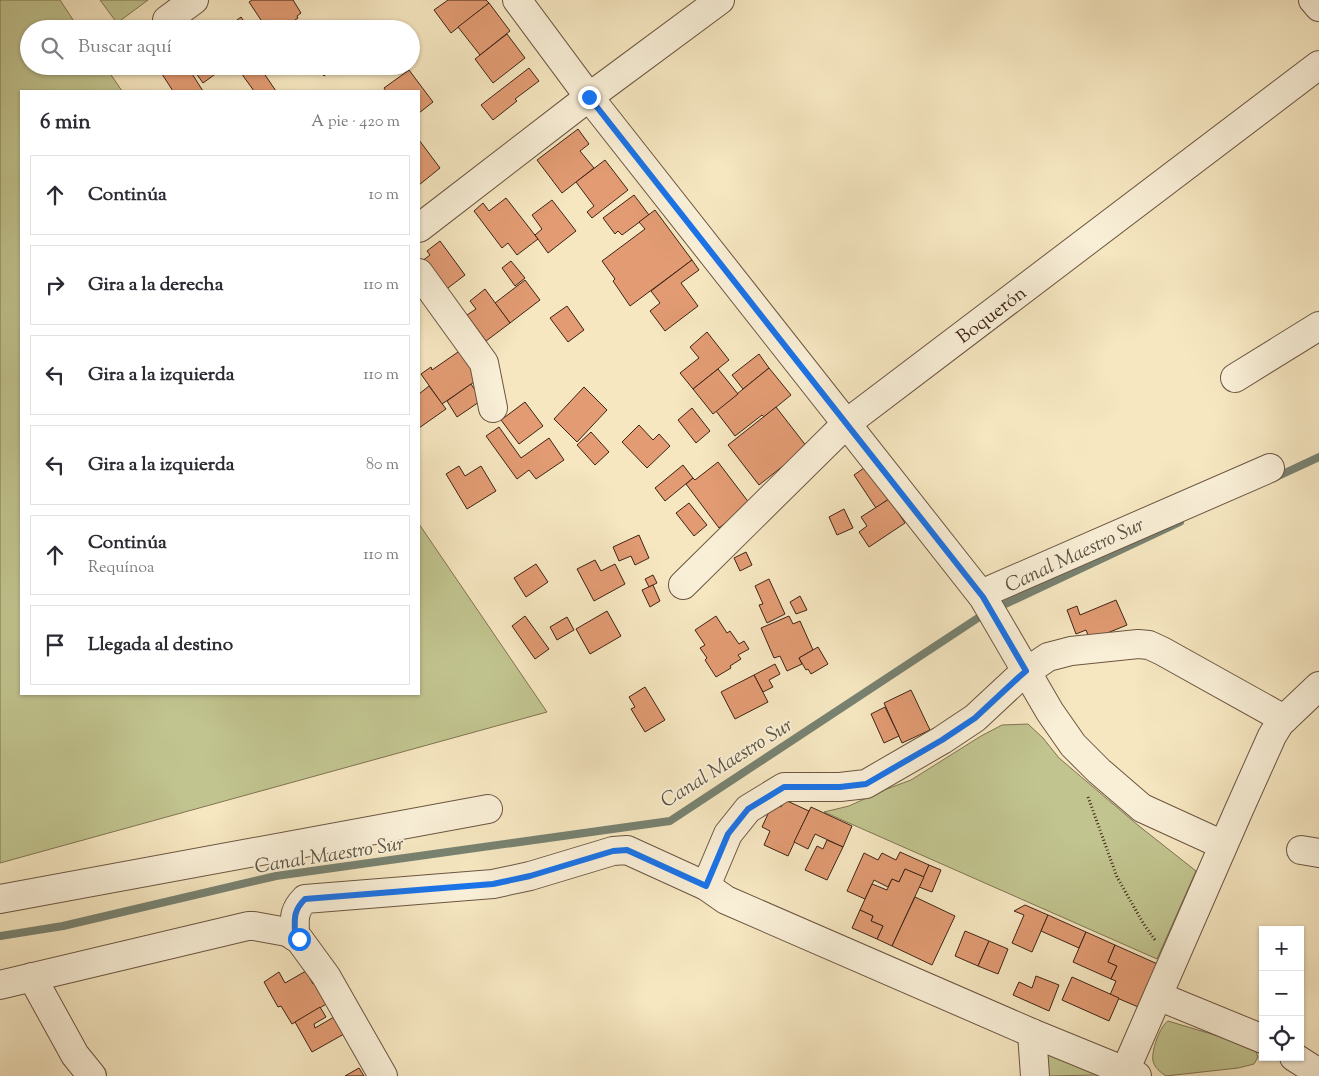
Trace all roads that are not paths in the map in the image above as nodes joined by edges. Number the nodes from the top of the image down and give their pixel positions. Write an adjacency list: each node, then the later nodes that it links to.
1 (194, 0): 6 (street)
2 (517, 0): 8 (street)
3 (720, 0): 8 (street)
4 (1313, 0): 5 (street)
5 (1319, 8)
6 (167, 20)
7 (1319, 65): 14 (street, Boquerón)
8 (589, 97): 9 (street); 14 (street)
9 (420, 227)
10 (420, 273): 13 (street)
11 (1319, 326): 12 (street)
12 (1235, 378)
13 (493, 408)
14 (846, 423): 16 (street, Boquerón); 17 (street)
15 (1270, 468): 17 (street)
16 (683, 585)
17 (982, 596): 18 (street)
18 (1026, 671): 20 (street); 22 (street); 23 (street)
19 (1319, 686): 20 (street)
20 (1284, 719): 22 (street)
21 (488, 809): 24 (street)
22 (1223, 845): 28 (street)
23 (706, 886): 25 (street); 29 (street)
24 (0, 899)
25 (295, 937): 26 (street); 33 (street)
26 (32, 977): 27 (street); 32 (street)
27 (0, 985)
28 (1158, 996): 30 (street); 31 (street)
29 (1032, 1033): 31 (street); 34 (street)
30 (1259, 1037)
31 (1127, 1074)
32 (92, 1076)
33 (384, 1076)
34 (1035, 1076)

